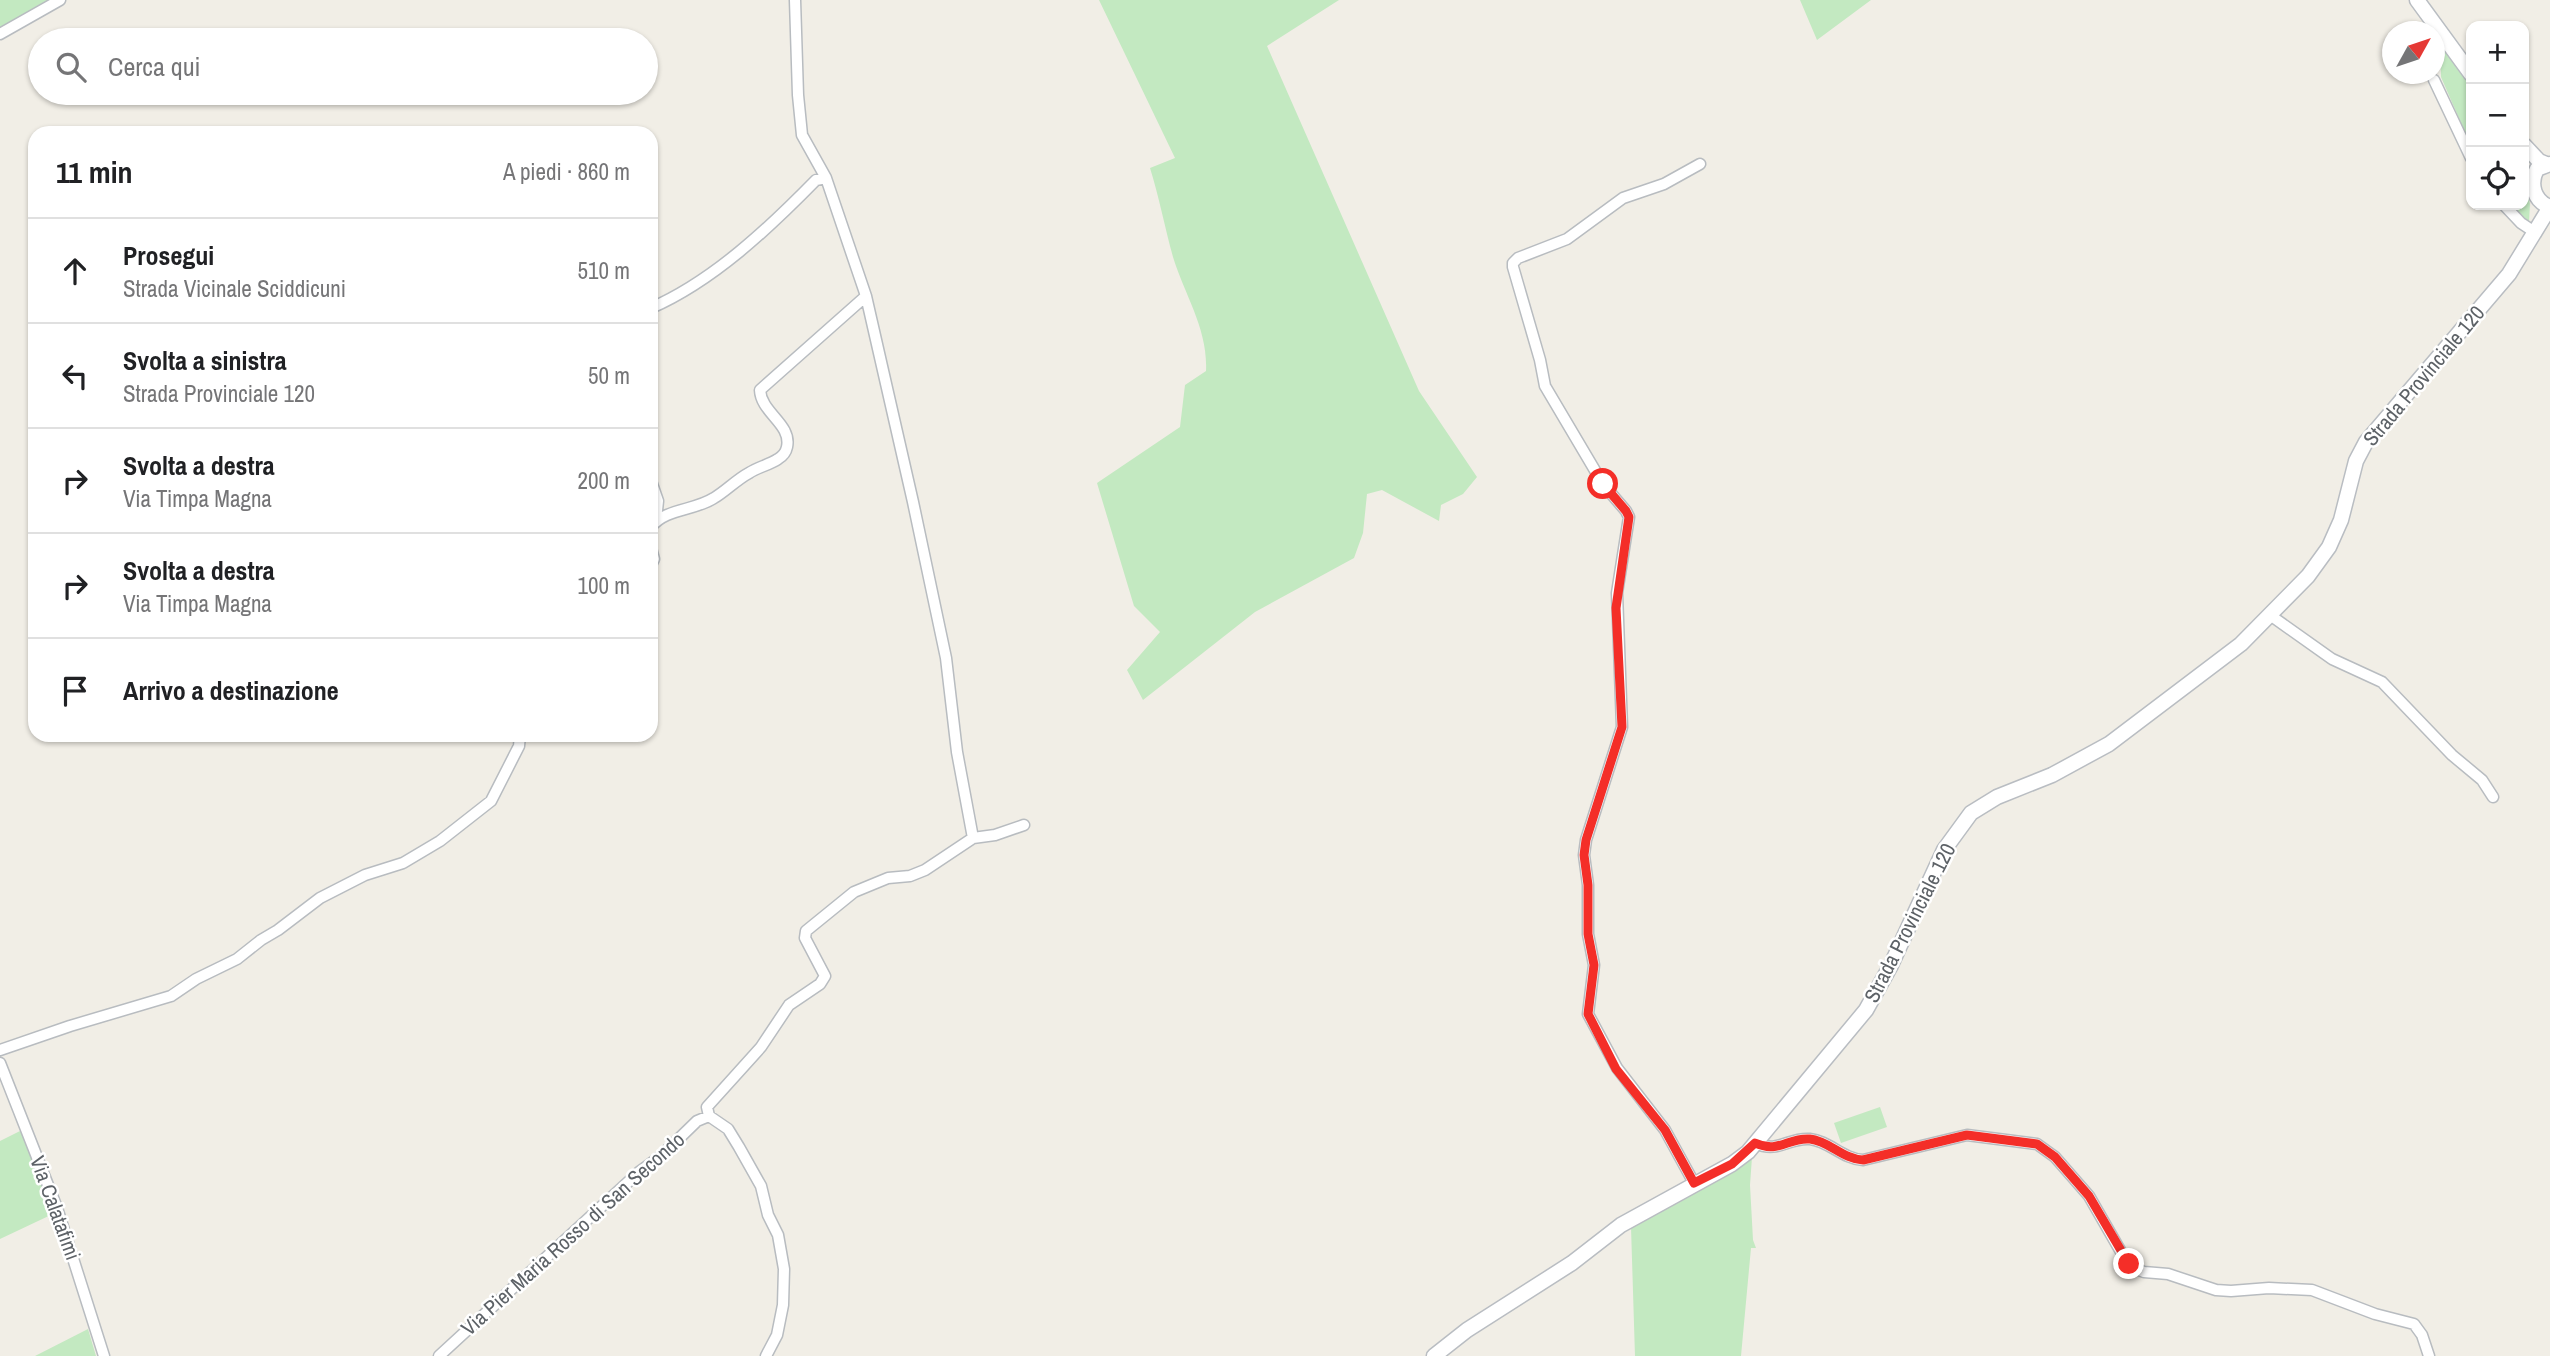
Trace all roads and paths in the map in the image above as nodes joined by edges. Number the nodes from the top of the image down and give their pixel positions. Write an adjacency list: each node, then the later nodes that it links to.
1 (60, 0): 4 (street)
2 (795, 0): 12 (street)
3 (2417, 0): 5 (street)
4 (0, 34)
5 (2466, 67)
6 (2436, 84): 7 (street)
7 (2466, 147)
8 (2526, 147): 10 (street)
9 (1700, 164): 29 (street)
10 (2548, 164): 13 (street)
11 (2529, 177): 13 (street)
12 (826, 178): 17 (street); 18 (street)
13 (2535, 194): 14 (street); 16 (street)
14 (2550, 207): 16 (street, Strada Provinciale 120)
15 (2509, 210): 16 (street)
16 (2534, 235): 20 (street, Strada Provinciale 120)
17 (866, 296): 19 (street); 24 (street)
18 (658, 305)
19 (658, 522)
20 (2270, 615): 22 (street); 28 (street, Strada Provinciale 120)
21 (519, 742): 25 (street)
22 (2493, 797)
23 (1024, 825): 24 (street)
24 (973, 838): 27 (street)
25 (0, 1050)
26 (0, 1063): 30 (street, Via Calatafimi)
27 (709, 1115): 31 (street, Via Pier Maria Rosso di San Secondo); 32 (street)
28 (1755, 1143): 29 (street, Strada Provinciale 120); 34 (street)
29 (1694, 1183): 33 (street, Strada Provinciale 120)
30 (104, 1356)
31 (439, 1356)
32 (766, 1356)
33 (1434, 1356)
34 (2429, 1356)

